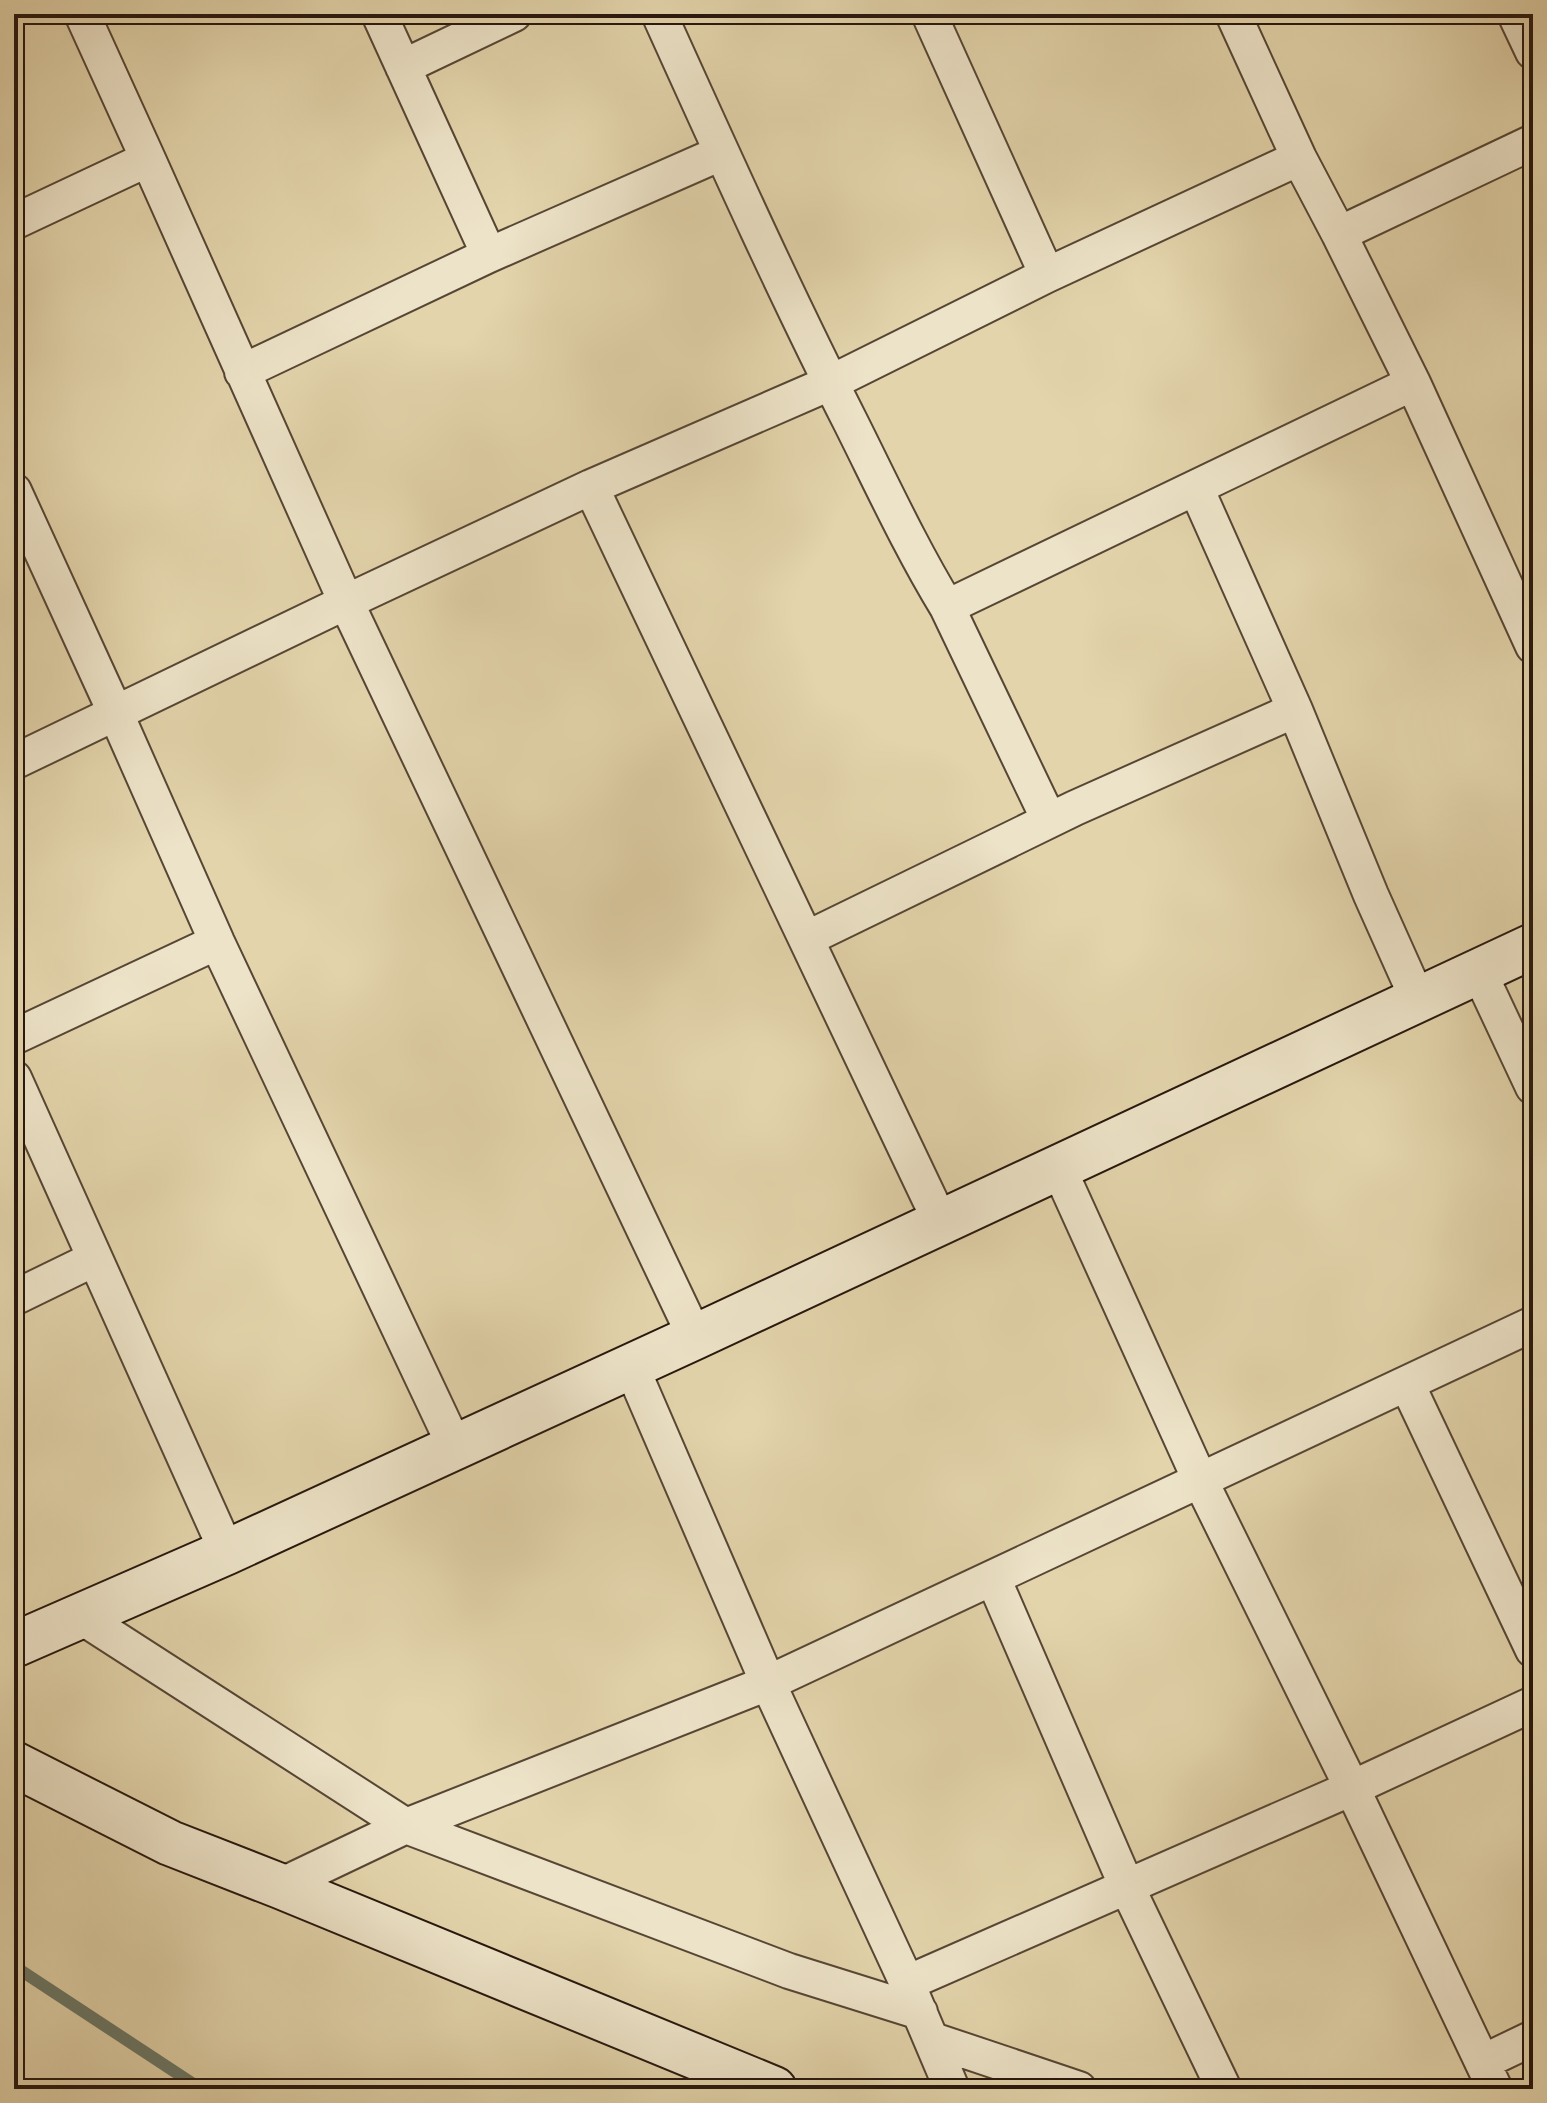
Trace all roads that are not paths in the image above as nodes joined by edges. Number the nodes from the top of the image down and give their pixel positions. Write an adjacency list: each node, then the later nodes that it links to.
1 (82, 14): 13 (street)
2 (379, 14): 9 (street)
3 (514, 14): 9 (street)
4 (659, 14): 11 (street)
5 (929, 14): 17 (street)
6 (1233, 14): 12 (street)
7 (1515, 14): 8 (street)
8 (1533, 52)
9 (403, 67): 16 (street)
10 (1533, 142): 15 (street)
11 (721, 153): 16 (street); 19 (street)
12 (1299, 158): 15 (street); 17 (street)
13 (148, 159): 14 (street); 18 (street)
14 (14, 222)
15 (1339, 234): 20 (street)
16 (489, 255): 18 (street)
17 (1047, 275): 19 (street)
18 (242, 372): 24 (street)
19 (830, 383): 21 (street); 25 (street)
20 (1413, 383): 22 (street); 26 (street)
21 (591, 487): 24 (street); 31 (street)
22 (1196, 488): 25 (street); 27 (street)
23 (14, 491): 28 (street)
24 (346, 602): 28 (street); 44 (street)
25 (947, 607): 30 (street)
26 (1533, 646)
27 (1295, 710): 30 (street); 35 (street)
28 (116, 714): 29 (street); 32 (street)
29 (14, 762)
30 (1049, 820): 31 (street)
31 (806, 939): 40 (street)
32 (217, 942): 36 (street); 47 (street)
33 (1533, 946): 34 (main road)
34 (1479, 972): 35 (main road); 38 (street)
35 (1418, 1000): 39 (main road)
36 (14, 1037)
37 (14, 1078): 41 (street)
38 (1533, 1087)
39 (1059, 1169): 40 (main road); 48 (street)
40 (941, 1223): 44 (main road)
41 (94, 1259): 42 (street); 49 (street)
42 (14, 1298)
43 (1533, 1324): 46 (street)
44 (695, 1337): 45 (main road)
45 (631, 1366): 47 (main road); 54 (street)
46 (1407, 1384): 48 (street); 53 (street)
47 (455, 1447): 49 (main road)
48 (1200, 1480): 50 (street); 57 (street)
49 (227, 1552): 51 (main road)
50 (993, 1578): 54 (street); 60 (street)
51 (80, 1616): 52 (main road); 58 (street)
52 (14, 1645)
53 (1533, 1650)
54 (768, 1683): 58 (street); 61 (street)
55 (1533, 1704): 57 (street)
56 (14, 1764): 59 (main road)
57 (1352, 1788): 60 (street); 63 (street)
58 (406, 1826): 59 (street); 61 (street)
59 (280, 1886): 64 (main road)
60 (1127, 1887): 61 (street); 67 (street)
61 (920, 2012): 65 (street); 66 (street)
62 (1533, 2038): 63 (street)
63 (1489, 2076)
64 (774, 2089)
65 (952, 2089)
66 (1079, 2089)
67 (1224, 2089)

